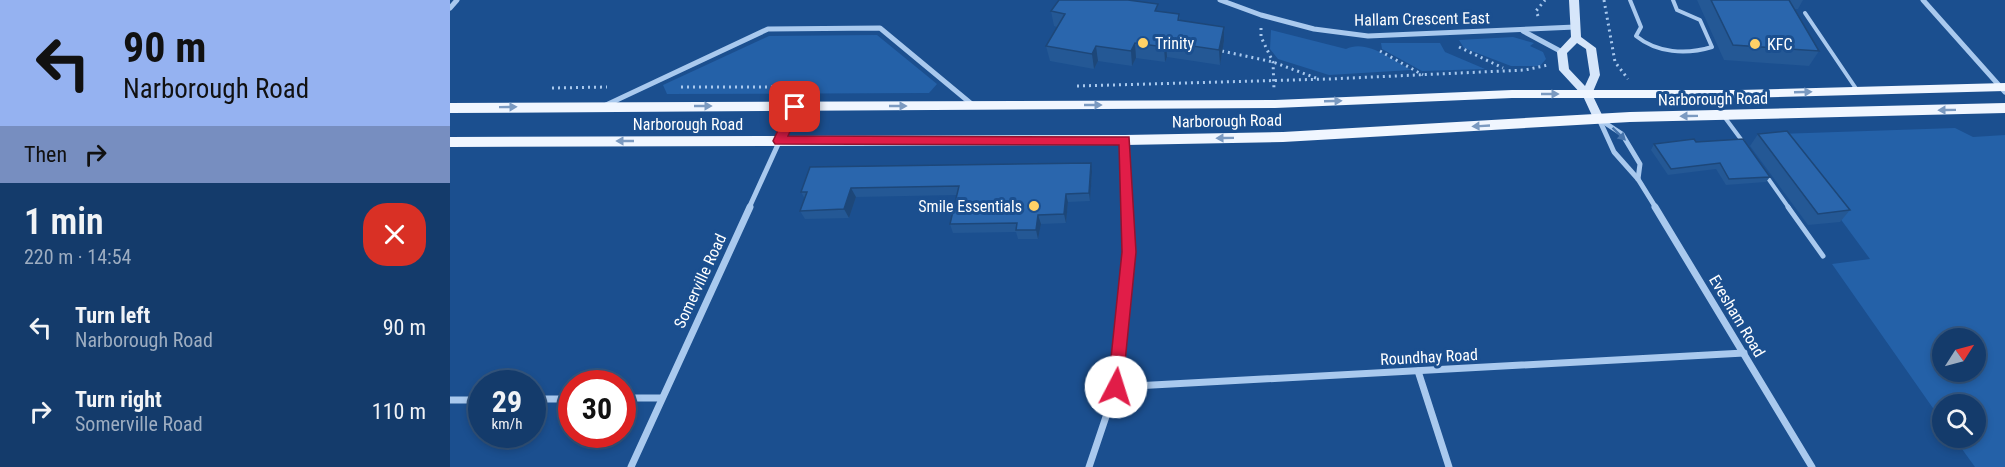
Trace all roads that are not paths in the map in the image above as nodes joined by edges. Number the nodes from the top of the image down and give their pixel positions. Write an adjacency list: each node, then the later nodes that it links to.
1 (457, 0): 7 (street)
2 (1220, 0): 9 (street, Hallam Crescent East)
3 (1574, 0): 10 (street)
4 (1630, 0): 5 (lane)
5 (1673, 0)
6 (1923, 0): 12 (street)
7 (450, 8)
8 (1805, 13): 13 (lane)
9 (1521, 30): 10 (street, Hallam Crescent East); 11 (street)
10 (1576, 32): 11 (street); 14 (street)
11 (1562, 52): 14 (street)
12 (2004, 89): 13 (main road, Narborough Road)
13 (1857, 90): 14 (main road, Narborough Road, one-way to 13)
14 (1587, 93): 16 (main road, Narborough Road, one-way to 14); 21 (street)
15 (606, 105): 16 (street, Narborough Road); 17 (main road, Narborough Road, one-way to 17); 18 (main road, Narborough Road, one-way to 15)
16 (975, 106): 17 (main road, Narborough Road, one-way to 16)
17 (795, 107): 23 (street, Somerville Road)
18 (450, 108)
19 (2005, 108): 20 (main road, Narborough Road, one-way to 20)
20 (1724, 115): 21 (main road, Narborough Road, one-way to 21); 25 (lane)
21 (1599, 119): 22 (main road, Narborough Road, one-way to 22); 27 (street, Evesham Road); 27 (street, Evesham Road, one-way to 27)
22 (1125, 140): 23 (main road, Narborough Road); 31 (street)
23 (780, 141): 24 (main road, Narborough Road, one-way to 24); 33 (street, Somerville Road)
24 (450, 142)
25 (1743, 143)
26 (1763, 171): 28 (lane)
27 (1638, 179): 29 (street, Evesham Road)
28 (1823, 256)
29 (1744, 353): 30 (street, Roundhay Road); 39 (street, Evesham Road)
30 (1418, 371): 31 (street, Roundhay Road); 38 (street)
31 (1116, 387): 37 (street)
32 (636, 398): 33 (street)
33 (661, 398): 36 (street, Somerville Road)
34 (450, 400): 35 (street)
35 (468, 400)
36 (631, 467)
37 (1089, 467)
38 (1449, 467)
39 (1812, 467)

